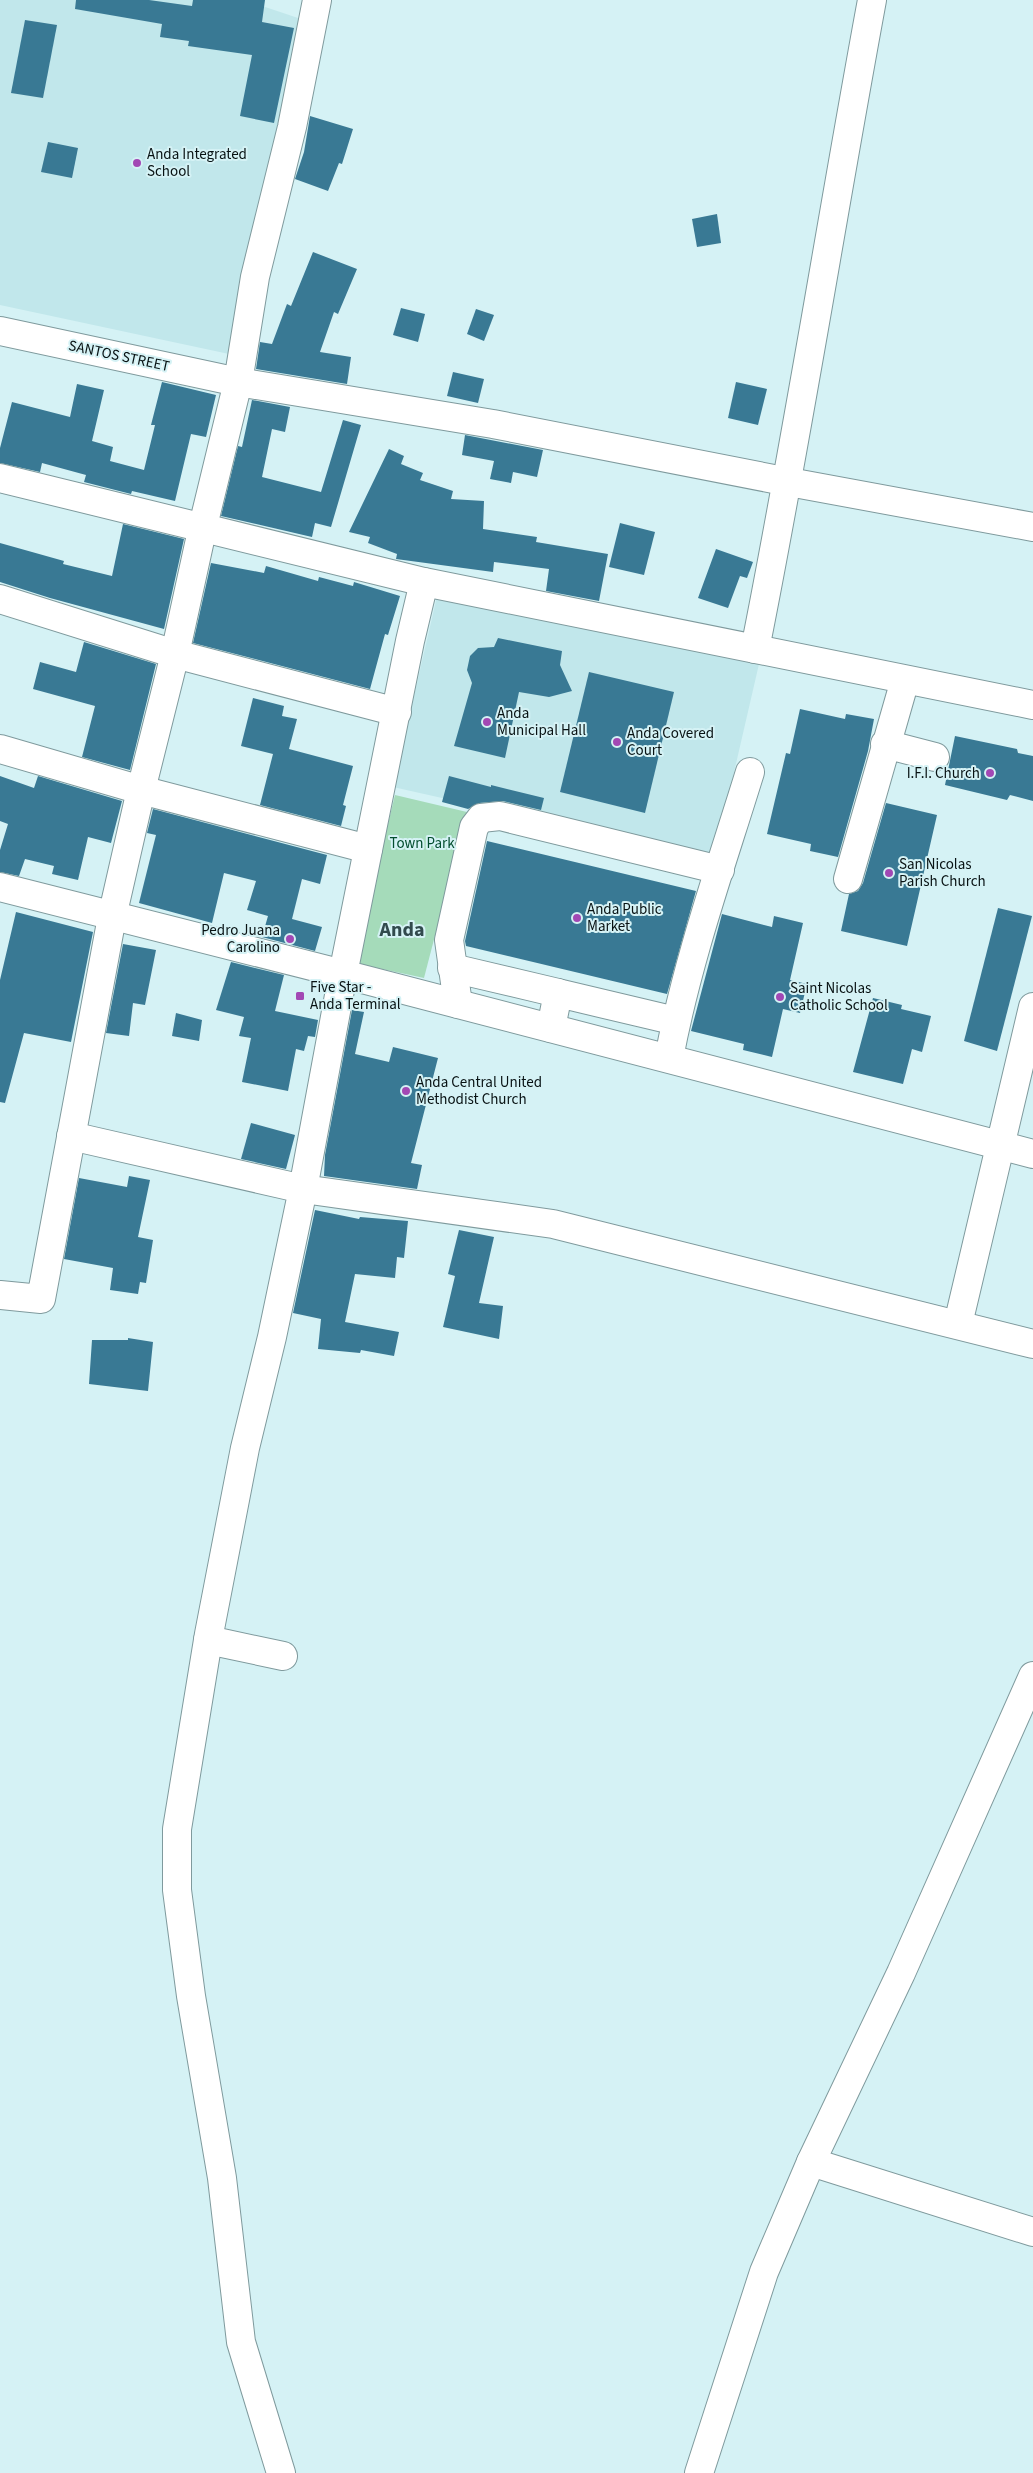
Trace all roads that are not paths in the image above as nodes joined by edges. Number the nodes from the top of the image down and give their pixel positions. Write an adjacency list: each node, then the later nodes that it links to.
1 (317, 0): 4 (street)
2 (872, 0): 6 (street)
3 (0, 330): 4 (street, SANTOS STREET)
4 (238, 382): 6 (street, SANTOS STREET); 7 (street)
5 (0, 478): 7 (street)
6 (788, 482): 8 (street, SANTOS STREET); 11 (street)
7 (203, 526): 9 (street); 12 (street)
8 (1033, 527)
9 (424, 582): 11 (street); 15 (street)
10 (0, 599): 12 (street)
11 (755, 649): 13 (street)
12 (175, 654): 15 (street); 20 (street)
13 (905, 680): 14 (street); 16 (street)
14 (1033, 705)
15 (397, 712): 21 (street)
16 (885, 744): 18 (street); 23 (street)
17 (0, 749): 20 (street)
18 (935, 757)
19 (750, 772): 22 (street)
20 (141, 790): 21 (street); 25 (street)
21 (368, 849): 27 (street)
22 (720, 870): 26 (street); 31 (street)
23 (848, 879)
24 (0, 888): 25 (street)
25 (112, 917): 27 (street); 34 (street)
26 (452, 968): 28 (street); 29 (street)
27 (343, 974): 29 (street); 37 (street)
28 (558, 993): 31 (street); 32 (street)
29 (458, 1004): 32 (street)
30 (1032, 1015): 35 (street)
31 (676, 1021): 33 (street)
32 (551, 1028): 33 (street)
33 (669, 1058): 35 (street)
34 (71, 1136): 37 (street); 38 (street)
35 (999, 1144): 36 (street); 39 (street)
36 (1033, 1154)
37 (303, 1189): 39 (street); 41 (street)
38 (0, 1295)
39 (958, 1324): 40 (street)
40 (1033, 1344)
41 (208, 1640): 42 (street); 46 (street)
42 (283, 1656)
43 (1033, 1676): 44 (street)
44 (811, 2162): 45 (street); 47 (street)
45 (1033, 2232)
46 (282, 2473)
47 (699, 2473)

